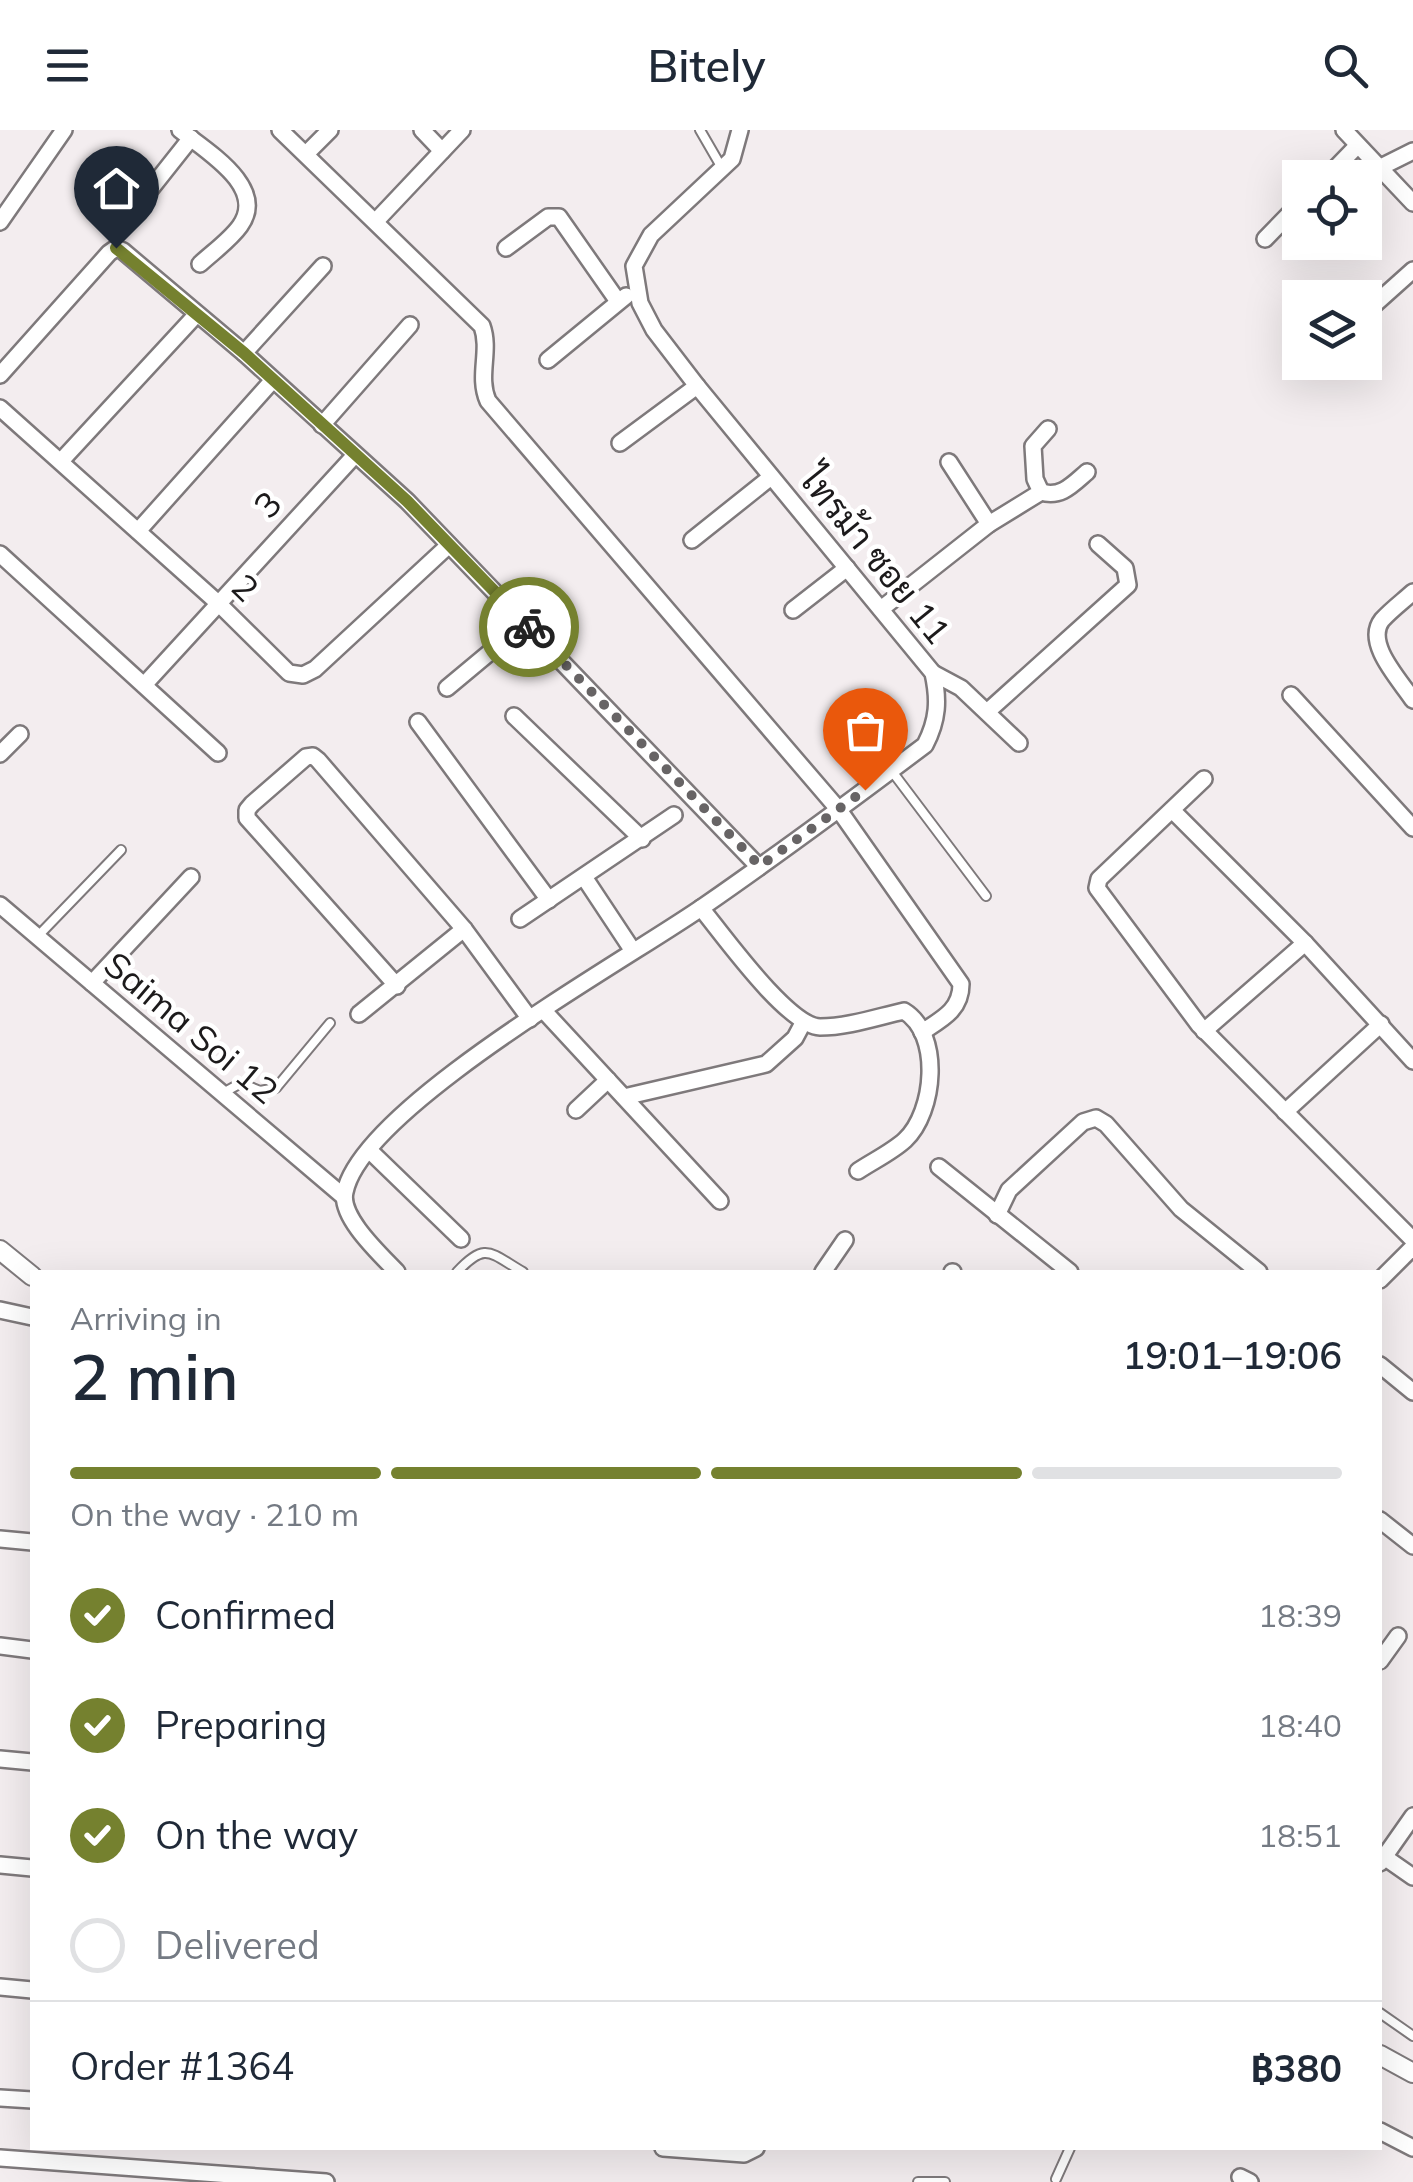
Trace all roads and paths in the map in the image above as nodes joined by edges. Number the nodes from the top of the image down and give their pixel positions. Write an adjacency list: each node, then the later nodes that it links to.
1 (64, 130): 21 (street)
2 (280, 130): 13 (street)
3 (330, 130): 13 (street)
4 (422, 130): 11 (street)
5 (462, 130): 11 (street)
6 (700, 130): 17 (lane)
7 (740, 130): 17 (street)
8 (1344, 130): 10 (street)
9 (185, 134): 20 (street); 26 (street)
10 (1357, 146): 14 (street); 15 (street)
11 (442, 151): 22 (street)
12 (1413, 151): 16 (street)
13 (306, 153): 22 (street)
14 (1343, 160)
15 (1371, 160)
16 (1382, 166)
17 (722, 168): 29 (street)
18 (1382, 171): 19 (street)
19 (1413, 202)
20 (126, 220)
21 (0, 222)
22 (376, 222): 75 (street)
23 (1282, 222): 24 (street)
24 (1265, 239)
25 (506, 248): 31 (street)
26 (200, 264)
27 (323, 266): 34 (street)
28 (1413, 270): 30 (street)
29 (638, 290): 31 (street); 38 (street, ไทรม้า ซอย 11)
30 (1382, 298)
31 (617, 300): 35 (street)
32 (196, 315): 34 (street); 36 (street); 44 (street)
33 (410, 325): 40 (street)
34 (244, 353): 37 (street)
35 (548, 360)
36 (0, 375)
37 (273, 380): 40 (street); 50 (street)
38 (696, 386): 42 (street); 47 (street, ไทรม้า ซอย 11)
39 (0, 408): 44 (street, 2)
40 (322, 425): 43 (street)
41 (1048, 428): 48 (street)
42 (620, 443)
43 (355, 455): 53 (street); 57 (street, 3)
44 (61, 461): 50 (street, 2)
45 (949, 462): 49 (street)
46 (1088, 472): 48 (street)
47 (772, 477): 51 (street); 55 (street, ไทรม้า ซอย 11)
48 (1041, 492): 49 (street)
49 (989, 524): 58 (street)
50 (138, 531): 57 (street, 2)
51 (692, 540)
52 (1098, 544): 66 (street)
53 (449, 545): 57 (street, 2); 60 (street)
54 (0, 554): 62 (street)
55 (846, 568): 58 (street, ไทรม้า ซอย 11); 59 (street)
56 (1413, 592): 65 (street)
57 (218, 603): 62 (street, 3)
58 (882, 609): 61 (street, ไทรม้า ซอย 11)
59 (793, 610)
60 (525, 623): 63 (street); 81 (street)
61 (933, 673): 66 (street); 73 (street, ไทรม้า ซอย 11)
62 (144, 684): 71 (street)
63 (447, 688)
64 (1291, 695): 78 (street)
65 (1413, 700)
66 (987, 712): 70 (street)
67 (514, 716): 79 (street)
68 (418, 722): 85 (street)
69 (20, 734): 72 (street)
70 (1018, 743)
71 (218, 753)
72 (0, 754)
73 (892, 770): 75 (street, ไทรม้า ซอย 11); 84 (lane)
74 (1204, 779): 76 (street)
75 (839, 810): 81 (street, ไทรม้า ซอย 11); 101 (street)
76 (1172, 810): 91 (street); 100 (street)
77 (674, 815): 79 (street)
78 (1413, 828)
79 (642, 839): 83 (street)
80 (121, 850): 90 (lane)
81 (760, 866): 87 (street, ไทรม้า ซอย 11)
82 (191, 876): 93 (street)
83 (584, 877): 85 (street); 92 (street)
84 (986, 896)
85 (550, 900): 88 (street)
86 (0, 905): 90 (street, Saima Soi 12)
87 (701, 908): 92 (street, ไทรม้า ซอย 11); 98 (street)
88 (520, 920)
89 (464, 929): 94 (street); 94 (street); 96 (street)
90 (37, 937): 93 (street, Saima Soi 12)
91 (1305, 942): 99 (street); 100 (street)
92 (633, 952): 96 (street, ไทรม้า ซอย 11)
93 (92, 983): 104 (street, Saima Soi 12)
94 (397, 986): 95 (street)
95 (359, 1014)
96 (537, 1015): 103 (street); 108 (street, ไทรม้า ซอย 11)
97 (330, 1023): 104 (lane)
98 (803, 1023): 101 (street); 105 (street)
99 (1381, 1024): 102 (street); 107 (street)
100 (1204, 1031): 107 (street)
101 (922, 1032): 110 (street)
102 (1413, 1060)
103 (608, 1080): 105 (street); 106 (street)
104 (222, 1094): 111 (street, Saima Soi 12)
105 (624, 1097): 112 (street)
106 (576, 1110)
107 (1285, 1112): 116 (street)
108 (369, 1150): 111 (street, ไทรม้า ซอย 11); 114 (street)
109 (939, 1167): 113 (street)
110 (858, 1170)
111 (343, 1196): 118 (street)
112 (720, 1201)
113 (998, 1215): 122 (street); 123 (street)
114 (461, 1240)
115 (845, 1240): 121 (street)
116 (1413, 1244): 125 (street)
117 (0, 1250): 124 (street)
118 (395, 1270)
119 (459, 1270): 120 (lane)
120 (520, 1270)
121 (824, 1270)
122 (1067, 1270)
123 (1256, 1270)
124 (30, 1274)
125 (1382, 1278)
126 (0, 1310): 127 (street)
127 (30, 1317)
128 (1382, 1367): 129 (street)
129 (1413, 1392)
130 (1382, 1522): 133 (street)
131 (0, 1539): 132 (street)
132 (30, 1542)
133 (1413, 1546)
134 (1398, 1636): 137 (street)
135 (0, 1646): 136 (street)
136 (30, 1650)
137 (1382, 1659)
138 (0, 1759): 139 (street)
139 (30, 1762)
140 (1413, 1816): 141 (street)
141 (1382, 1857)
142 (1382, 1859): 145 (street)
143 (0, 1865): 144 (street)
144 (30, 1868)
145 (1413, 1876)
146 (0, 1988): 147 (street)
147 (30, 1990)
148 (1382, 2015): 149 (lane)
149 (1413, 2036)
150 (1382, 2056): 151 (street)
151 (1413, 2073)
152 (0, 2098): 153 (street)
153 (30, 2100)
154 (1382, 2132): 155 (street)
155 (1413, 2148)
156 (1069, 2150): 158 (lane)
157 (0, 2158): 159 (street)
158 (1056, 2179)
159 (326, 2182)
160 (918, 2182): 161 (lane)
161 (945, 2182)

